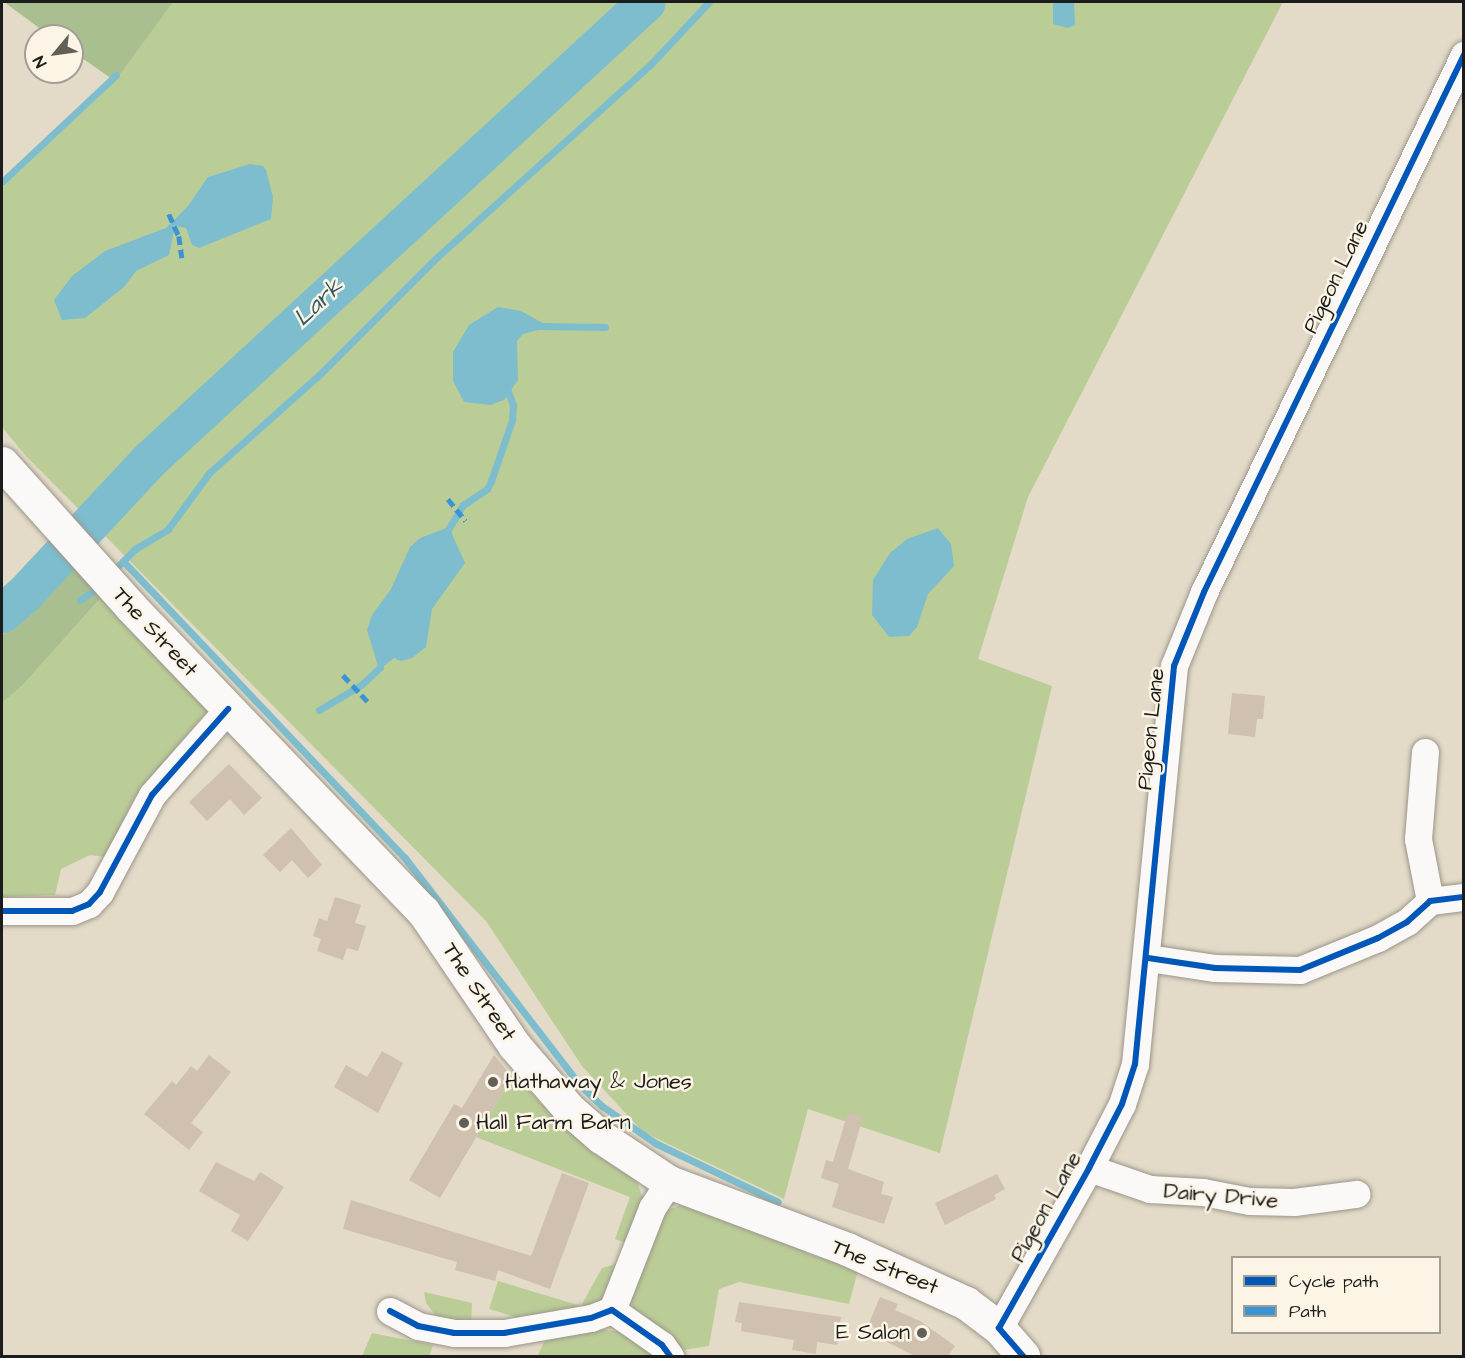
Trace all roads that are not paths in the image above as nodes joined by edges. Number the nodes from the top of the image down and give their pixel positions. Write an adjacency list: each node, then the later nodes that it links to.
1 (1464, 54): 8 (street, Pigeon Lane)
2 (2, 463): 3 (main road, The Street)
3 (228, 709): 7 (street); 10 (main road, The Street)
4 (1425, 752): 6 (street)
5 (1464, 897): 6 (street)
6 (1430, 901): 8 (street)
7 (2, 911)
8 (1148, 958): 9 (street, Pigeon Lane)
9 (1089, 1168): 11 (street, Dairy Drive); 14 (street, Pigeon Lane)
10 (669, 1182): 12 (street); 14 (main road, The Street)
11 (1356, 1194)
12 (612, 1310): 13 (street); 15 (street)
13 (390, 1311)
14 (999, 1328): 16 (main road, The Street)
15 (670, 1356)
16 (1023, 1356)

